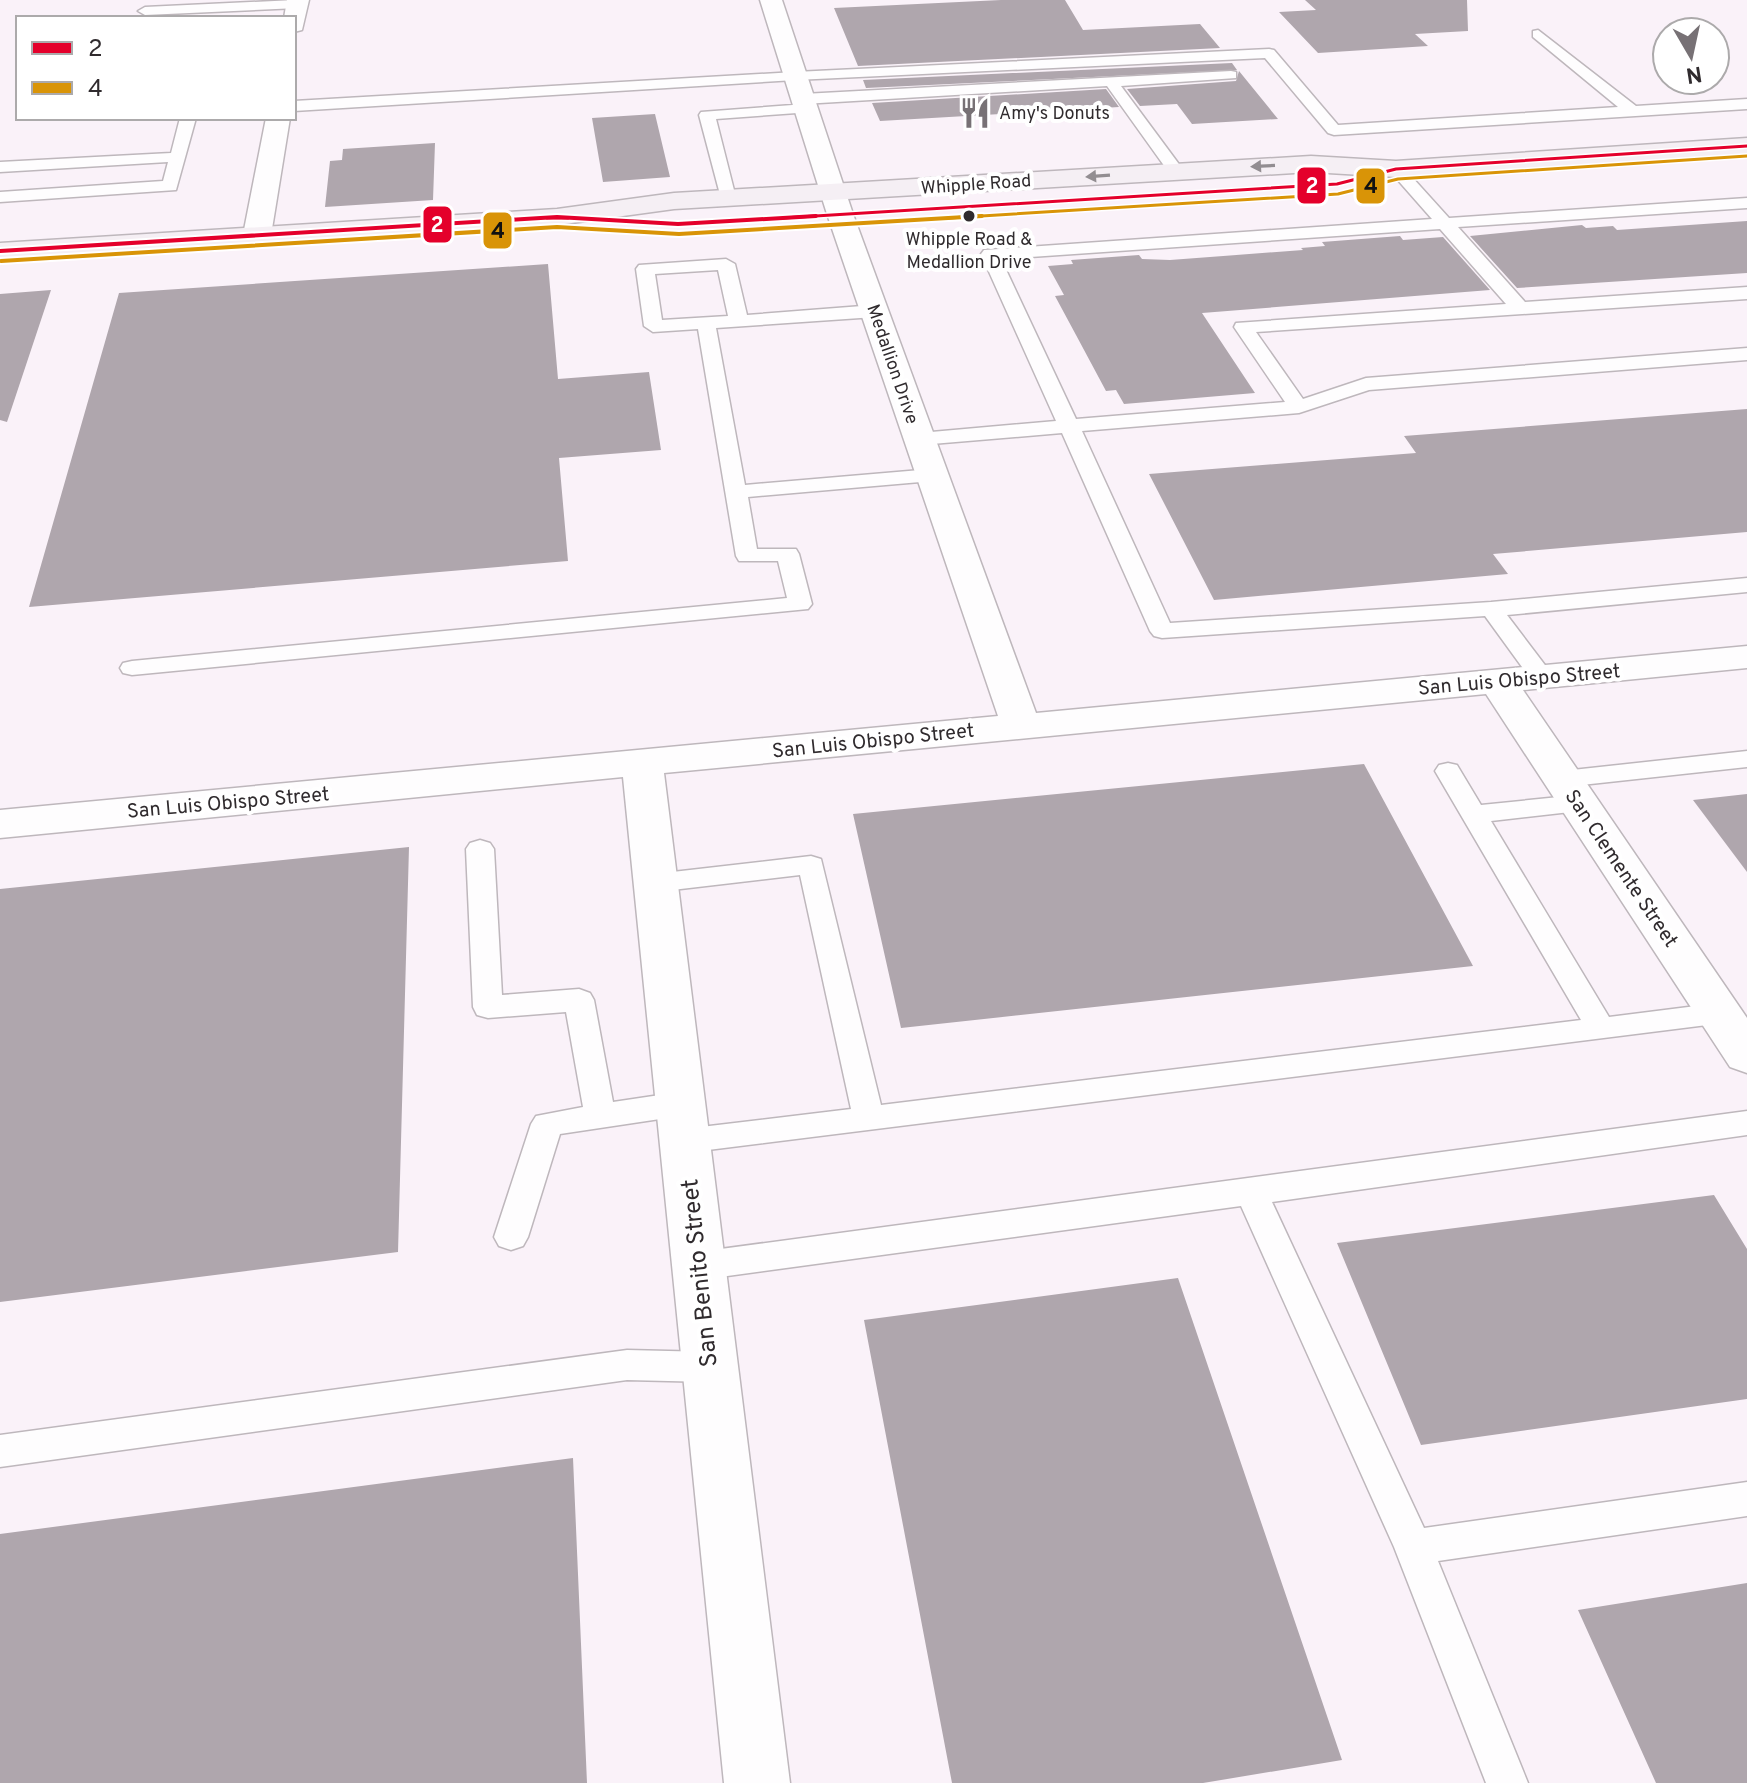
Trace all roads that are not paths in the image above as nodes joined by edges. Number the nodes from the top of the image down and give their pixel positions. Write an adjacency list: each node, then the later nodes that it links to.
1 (771, 0): 8 (street, Medallion Drive)
2 (218, 9): 3 (lane); 4 (lane)
3 (297, 10)
4 (145, 11)
5 (1538, 34): 11 (lane)
6 (1231, 75): 7 (lane)
7 (1111, 82): 8 (lane); 18 (lane)
8 (801, 95): 10 (lane); 11 (lane); 20 (lane); 21 (street, Medallion Drive)
9 (1747, 104): 11 (lane)
10 (296, 106)
11 (1633, 112)
12 (187, 120): 15 (lane)
13 (278, 120): 25 (street)
14 (1747, 146): 17 (main road, Whipple Road)
15 (178, 157): 16 (lane); 19 (lane)
16 (0, 167)
17 (1396, 169): 18 (main road, Whipple Road, one-way to 18); 21 (main road, Whipple Road); 24 (lane)
18 (1176, 171): 21 (main road, Whipple Road, one-way to 21)
19 (0, 197)
20 (728, 198): 21 (main road, Whipple Road); 23 (main road, Whipple Road)
21 (836, 203): 23 (main road, Whipple Road); 29 (street, Medallion Drive)
22 (1747, 203): 24 (lane)
23 (557, 217): 25 (main road, Whipple Road)
24 (1445, 223): 28 (lane); 34 (lane)
25 (257, 235): 26 (main road, Whipple Road)
26 (0, 251)
27 (1747, 293): 28 (lane)
28 (1520, 308): 33 (lane)
29 (875, 311): 30 (lane); 35 (street, Medallion Drive)
30 (739, 321): 31 (lane); 31 (lane)
31 (706, 323): 37 (lane)
32 (1747, 354): 33 (lane)
33 (1299, 407): 34 (lane)
34 (1069, 426): 35 (lane); 39 (lane)
35 (920, 439): 36 (street, Medallion Drive)
36 (932, 475): 37 (lane); 44 (street, Medallion Drive)
37 (736, 492): 41 (lane)
38 (1747, 585): 39 (lane)
39 (1491, 609): 42 (lane)
40 (1747, 657): 42 (street, San Luis Obispo Street)
41 (132, 668)
42 (1542, 677): 43 (street, San Luis Obispo Street)
43 (1497, 681): 44 (street, San Luis Obispo Street); 48 (street, San Clemente Street)
44 (1021, 726): 46 (street, San Luis Obispo Street)
45 (1747, 759): 48 (lane)
46 (642, 763): 50 (street, San Luis Obispo Street); 52 (street, San Benito Street)
47 (1448, 771): 49 (lane)
48 (1571, 791): 49 (lane); 53 (street, San Clemente Street)
49 (1474, 814): 54 (lane)
50 (0, 824)
51 (480, 849): 56 (lane)
52 (655, 883): 57 (lane); 58 (street, San Benito Street)
53 (1720, 1014): 54 (lane); 55 (street, San Clemente Street)
54 (1601, 1029): 57 (lane)
55 (1747, 1055)
56 (600, 1116): 58 (lane); 61 (lane)
57 (869, 1119): 58 (lane)
58 (682, 1123): 62 (street, San Benito Street)
59 (1747, 1123): 60 (lane)
60 (1251, 1192): 62 (lane); 66 (lane)
61 (511, 1237)
62 (698, 1266): 63 (street, San Benito Street)
63 (710, 1367): 64 (lane); 67 (street, San Benito Street)
64 (0, 1451)
65 (1747, 1499): 66 (lane)
66 (1413, 1547): 68 (lane)
67 (757, 1783)
68 (1507, 1783)

